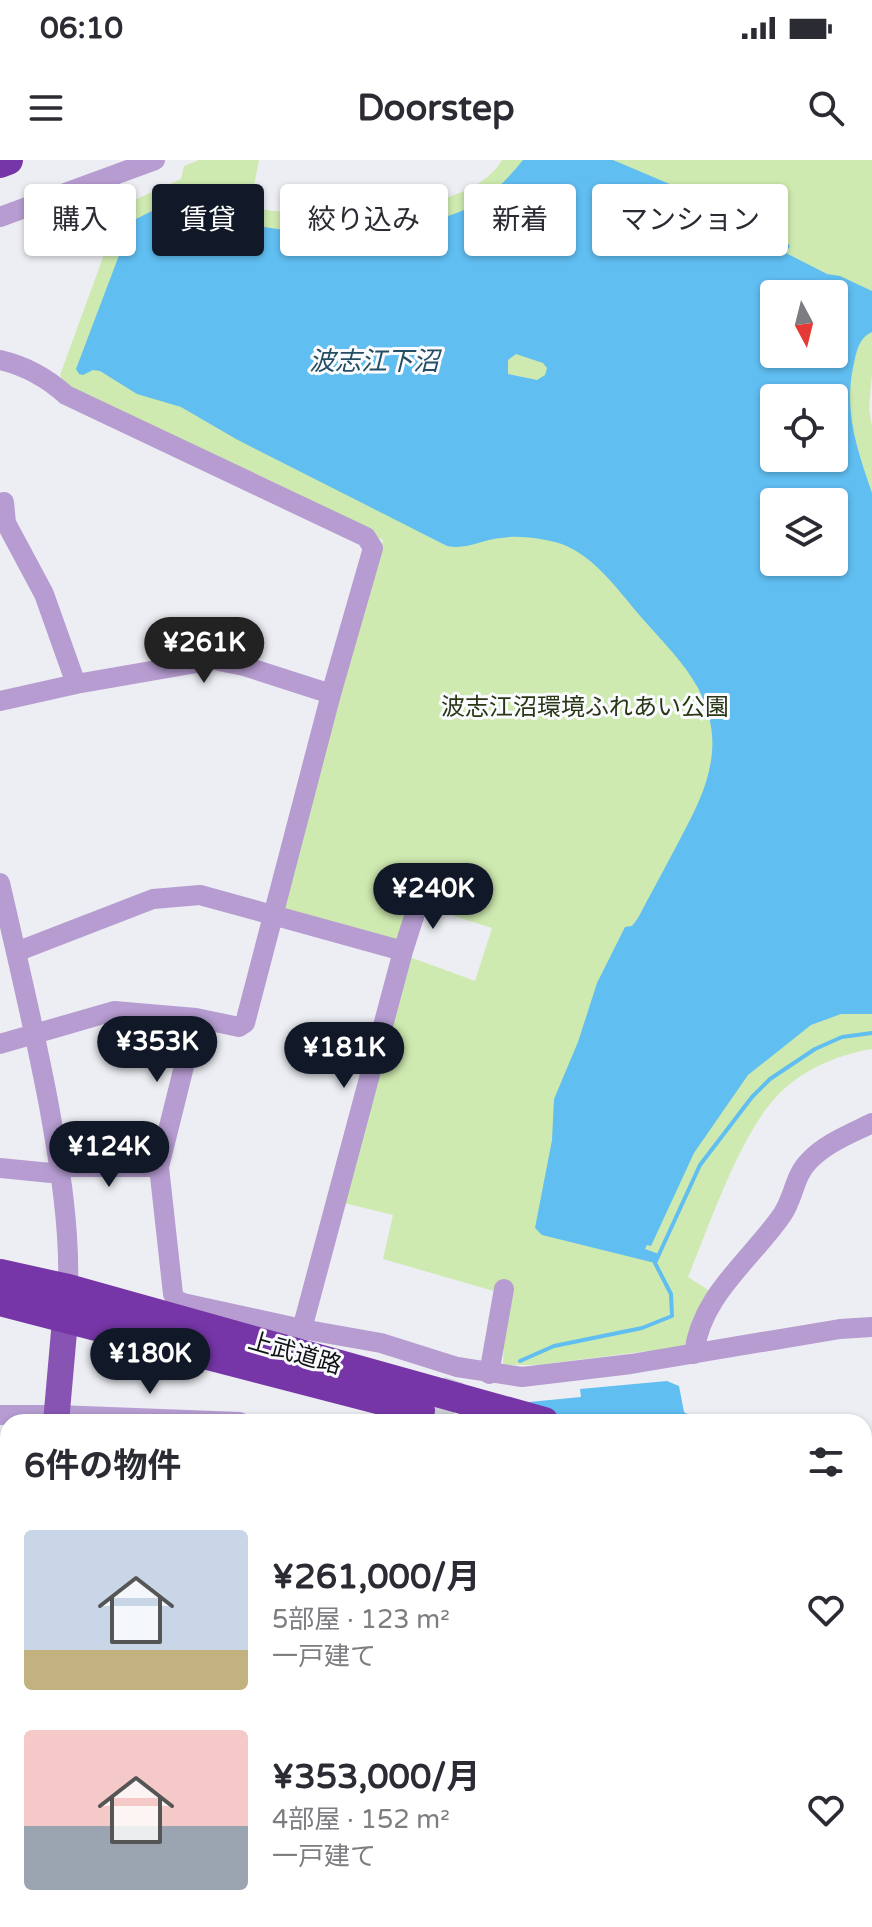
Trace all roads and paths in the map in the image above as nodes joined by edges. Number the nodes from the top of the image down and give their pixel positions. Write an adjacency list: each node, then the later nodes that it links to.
1 (8, 160): 3 (highway)
2 (155, 160): 4 (street)
3 (0, 163)
4 (0, 217)
5 (0, 360): 8 (street)
6 (4, 502): 7 (street)
7 (76, 684): 8 (street); 9 (street)
8 (331, 694): 12 (street)
9 (0, 701)
10 (0, 883): 14 (street)
11 (420, 898): 13 (street)
12 (272, 915): 13 (street); 14 (street); 15 (street)
13 (403, 951): 28 (street)
14 (16, 952): 16 (street)
15 (196, 1018): 16 (street); 19 (street)
16 (35, 1034): 17 (street); 21 (street)
17 (0, 1044)
18 (872, 1123): 29 (street)
19 (159, 1167): 21 (street); 26 (street)
20 (0, 1168): 21 (street)
21 (61, 1170): 25 (street)
22 (0, 1274): 25 (highway, 上武道路)
23 (504, 1289): 30 (street)
24 (0, 1301): 25 (highway, 上武道路)
25 (66, 1304): 26 (highway, 上武道路); 31 (highway, 上武道路); 32 (main road)
26 (180, 1311): 28 (street); 31 (highway, 上武道路)
27 (872, 1327): 29 (street)
28 (302, 1329): 31 (street)
29 (694, 1354): 30 (street)
30 (489, 1374): 31 (street)
31 (459, 1398): 33 (highway, 上武道路)
32 (57, 1414)
33 (516, 1414)

